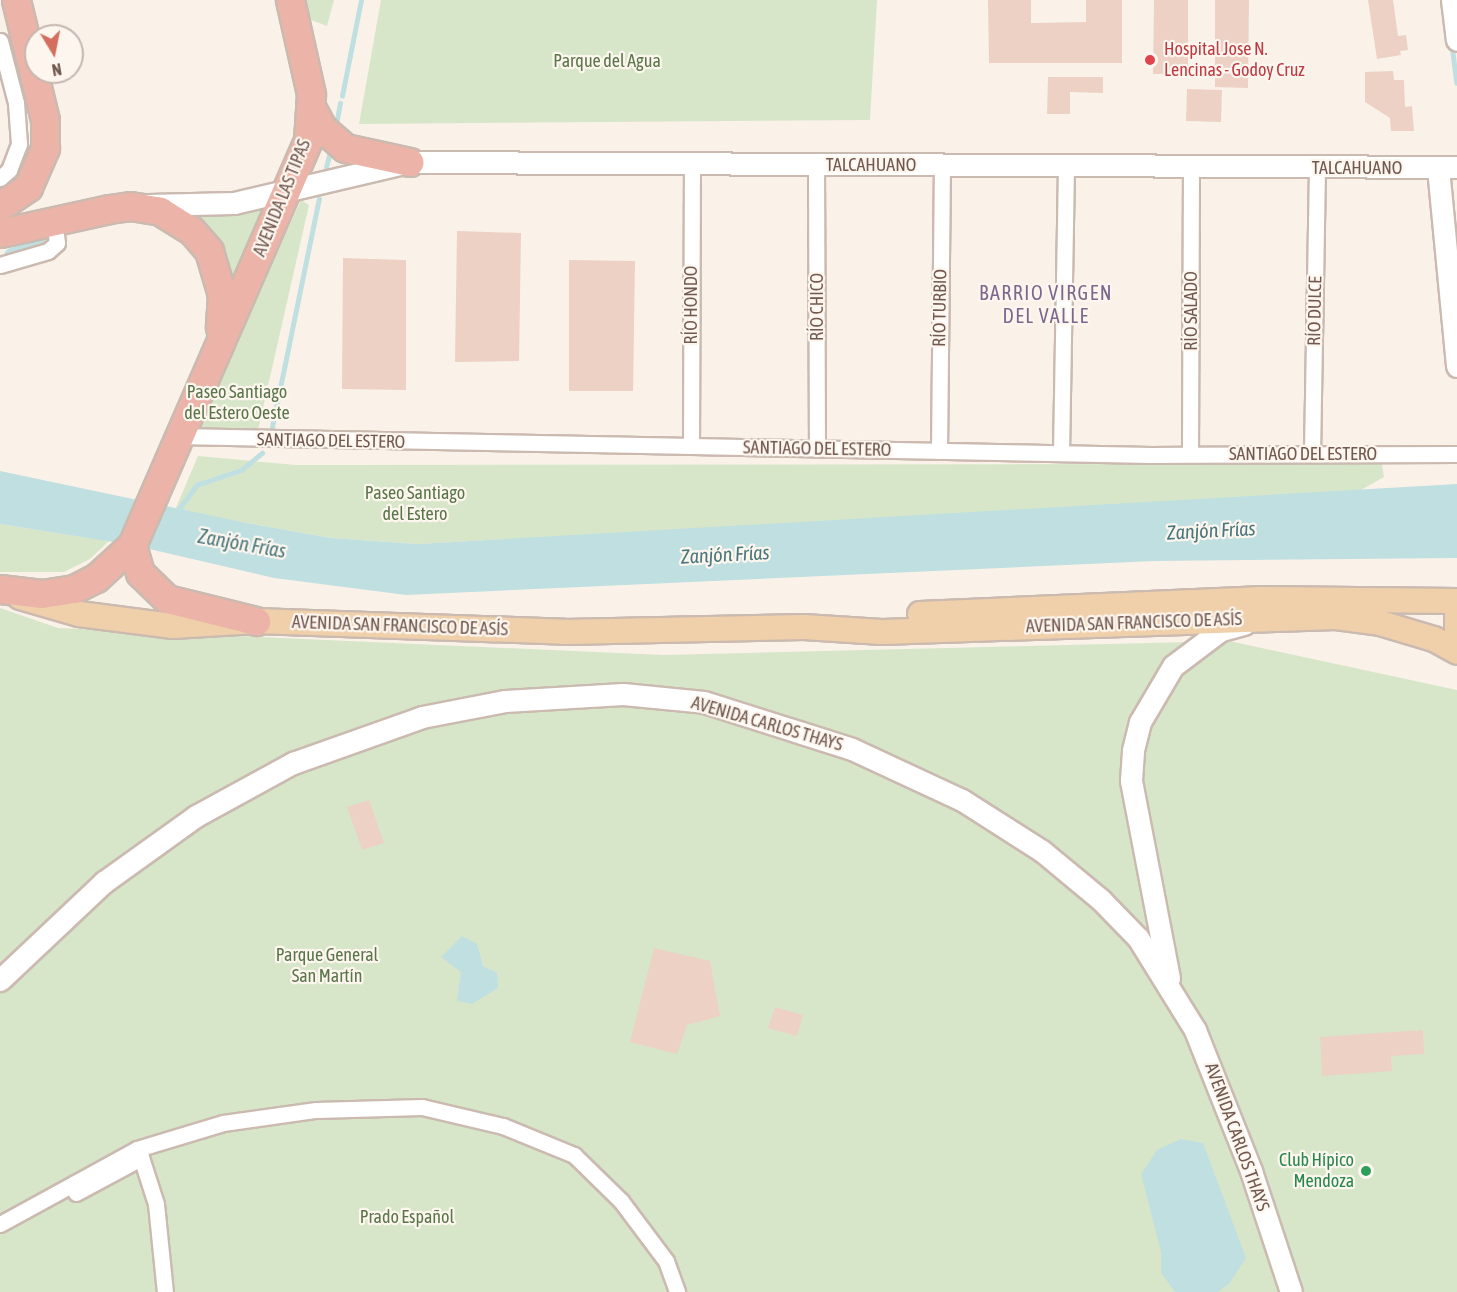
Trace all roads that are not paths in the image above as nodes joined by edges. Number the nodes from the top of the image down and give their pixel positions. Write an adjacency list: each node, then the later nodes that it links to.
1 (16, 0): 17 (highway)
2 (290, 0): 6 (highway, AVENIDA LAS TIPAS)
3 (1452, 0): 4 (street)
4 (1457, 40)
5 (0, 42): 15 (street)
6 (311, 107): 7 (highway); 16 (highway, AVENIDA LAS TIPAS)
7 (409, 162): 8 (street, TALCAHUANO); 16 (street, TALCAHUANO)
8 (692, 164): 9 (street, TALCAHUANO); 25 (street, RÍO HONDO)
9 (816, 164): 10 (street, TALCAHUANO); 26 (street, RÍO CHICO)
10 (942, 165): 11 (street, TALCAHUANO); 27 (street, RÍO TURBIO)
11 (1066, 166): 12 (street, TALCAHUANO); 28 (street)
12 (1191, 167): 13 (street, TALCAHUANO); 30 (street, RÍO SALADO)
13 (1317, 168): 14 (street, TALCAHUANO); 29 (street, RÍO DULCE)
14 (1448, 168): 23 (street)
15 (0, 178)
16 (288, 191): 18 (street); 22 (highway, AVENIDA LAS TIPAS)
17 (0, 206)
18 (130, 206): 19 (highway); 22 (highway, AVENIDA LAS TIPAS)
19 (54, 220): 20 (highway); 21 (street)
20 (0, 233)
21 (0, 265)
22 (214, 354): 24 (highway, AVENIDA LAS TIPAS)
23 (1457, 366)
24 (177, 436): 25 (street, SANTIAGO DEL ESTERO); 32 (highway, AVENIDA LAS TIPAS)
25 (691, 446): 26 (street, SANTIAGO DEL ESTERO)
26 (818, 449): 27 (street, SANTIAGO DEL ESTERO)
27 (939, 451): 28 (street, SANTIAGO DEL ESTERO)
28 (1061, 453): 30 (street, SANTIAGO DEL ESTERO)
29 (1312, 453): 30 (street, SANTIAGO DEL ESTERO); 31 (street, SANTIAGO DEL ESTERO)
30 (1190, 454)
31 (1457, 454)
32 (132, 545): 33 (highway); 37 (highway)
33 (0, 590): 37 (main road, AVENIDA SAN FRANCISCO DE ASÍS)
34 (1457, 601): 38 (main road, AVENIDA SAN FRANCISCO DE ASÍS)
35 (1457, 616): 39 (main road)
36 (1260, 619): 38 (main road, AVENIDA SAN FRANCISCO DE ASÍS); 40 (main road, AVENIDA SAN FRANCISCO DE ASÍS); 42 (street, AVENIDA CARLOS THAYS)
37 (256, 621): 38 (main road, AVENIDA SAN FRANCISCO DE ASÍS)
38 (804, 627)
39 (1457, 643)
40 (1457, 652)
41 (0, 980): 42 (street, AVENIDA CARLOS THAYS)
42 (1171, 987): 48 (street, AVENIDA CARLOS THAYS)
43 (139, 1153): 44 (street); 45 (street); 46 (street); 47 (street)
44 (0, 1224)
45 (0, 1235)
46 (165, 1292)
47 (677, 1292)
48 (1291, 1292)

